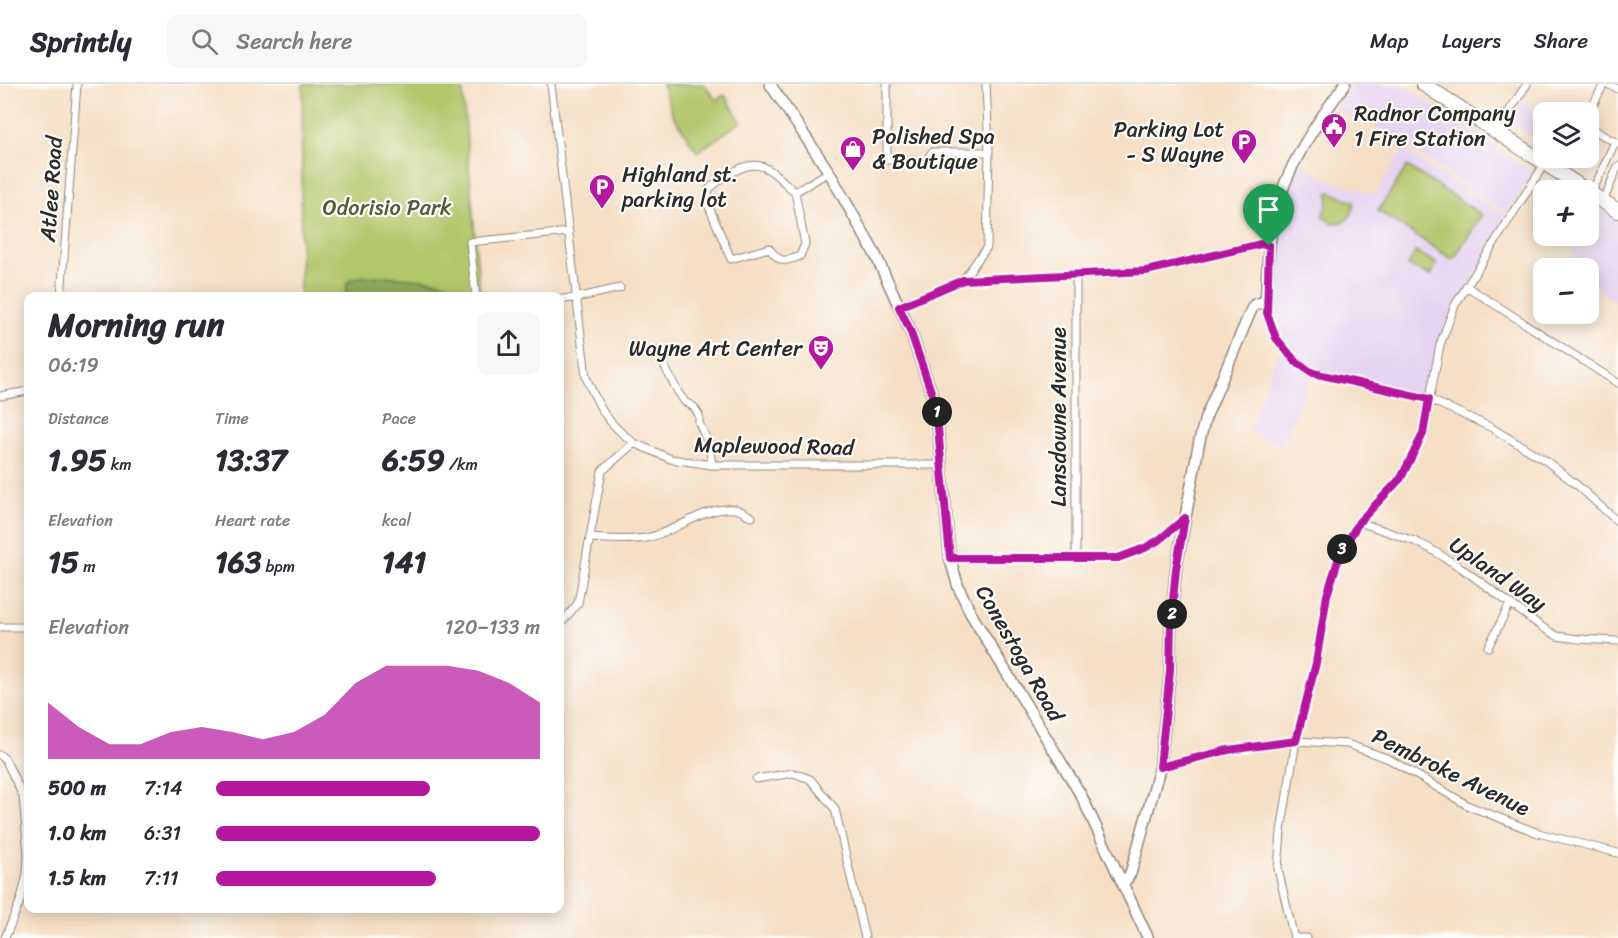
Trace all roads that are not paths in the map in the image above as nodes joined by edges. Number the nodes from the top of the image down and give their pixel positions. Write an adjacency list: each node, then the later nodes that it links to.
1 (77, 84): 31 (street, Atlee Road)
2 (551, 84): 25 (street, Maplewood Road)
3 (770, 84): 18 (main road, Conestoga Road)
4 (887, 84): 13 (street)
5 (986, 84): 13 (street)
6 (1345, 84): 26 (main road)
7 (1423, 84): 11 (highway)
8 (1527, 84): 11 (street)
9 (1606, 84): 10 (street); 12 (street)
10 (1618, 89)
11 (1496, 131): 14 (highway)
12 (1616, 143): 20 (street)
13 (989, 152): 28 (street)
14 (1533, 155)
15 (1618, 166): 23 (street)
16 (1542, 168): 29 (street)
17 (1552, 168): 19 (highway)
18 (829, 172): 21 (street); 36 (main road, Conestoga Road)
19 (1570, 180)
20 (1595, 180)
21 (795, 192): 21 (street)
22 (1599, 199): 23 (highway)
23 (1603, 202): 24 (highway)
24 (1618, 211)
25 (569, 232): 32 (street); 33 (street, Maplewood Road)
26 (1269, 246): 27 (street); 35 (main road)
27 (1076, 275): 28 (street); 51 (street, Lansdowne Avenue)
28 (963, 280): 36 (street)
29 (1466, 286): 38 (street); 41 (street)
30 (620, 288): 33 (street)
31 (62, 292)
32 (475, 292)
33 (576, 298): 34 (street); 42 (street, Maplewood Road)
34 (564, 299)
35 (1266, 301): 41 (street); 46 (main road)
36 (899, 307): 44 (main road, Conestoga Road)
37 (645, 352): 43 (street)
38 (1618, 383)
39 (24, 392): 40 (street)
40 (0, 396)
41 (1429, 399): 47 (street); 48 (street)
42 (634, 443): 43 (street, Maplewood Road); 49 (street)
43 (712, 465): 44 (street, Maplewood Road)
44 (942, 465): 50 (main road, Conestoga Road)
45 (752, 517): 49 (street)
46 (1185, 518): 51 (street); 60 (main road)
47 (1359, 522): 52 (street, Upland Way); 58 (street)
48 (1618, 522)
49 (590, 538): 53 (street)
50 (950, 558): 51 (street); 64 (main road, Conestoga Road)
51 (1076, 559)
52 (1510, 604): 56 (street, Upland Way); 57 (street)
53 (564, 620)
54 (0, 627): 55 (street)
55 (24, 627)
56 (1618, 640)
57 (1488, 646)
58 (1296, 741): 60 (street, Pembroke Avenue); 63 (street, Pembroke Avenue); 69 (street)
59 (0, 755): 62 (street)
60 (1160, 767): 64 (main road)
61 (756, 779): 67 (street)
62 (24, 808)
63 (1618, 853)
64 (1122, 882): 68 (main road, Conestoga Road)
65 (24, 886): 66 (street)
66 (5, 938)
67 (865, 938)
68 (1148, 938)
69 (1294, 938): 70 (street)
70 (1307, 938)

